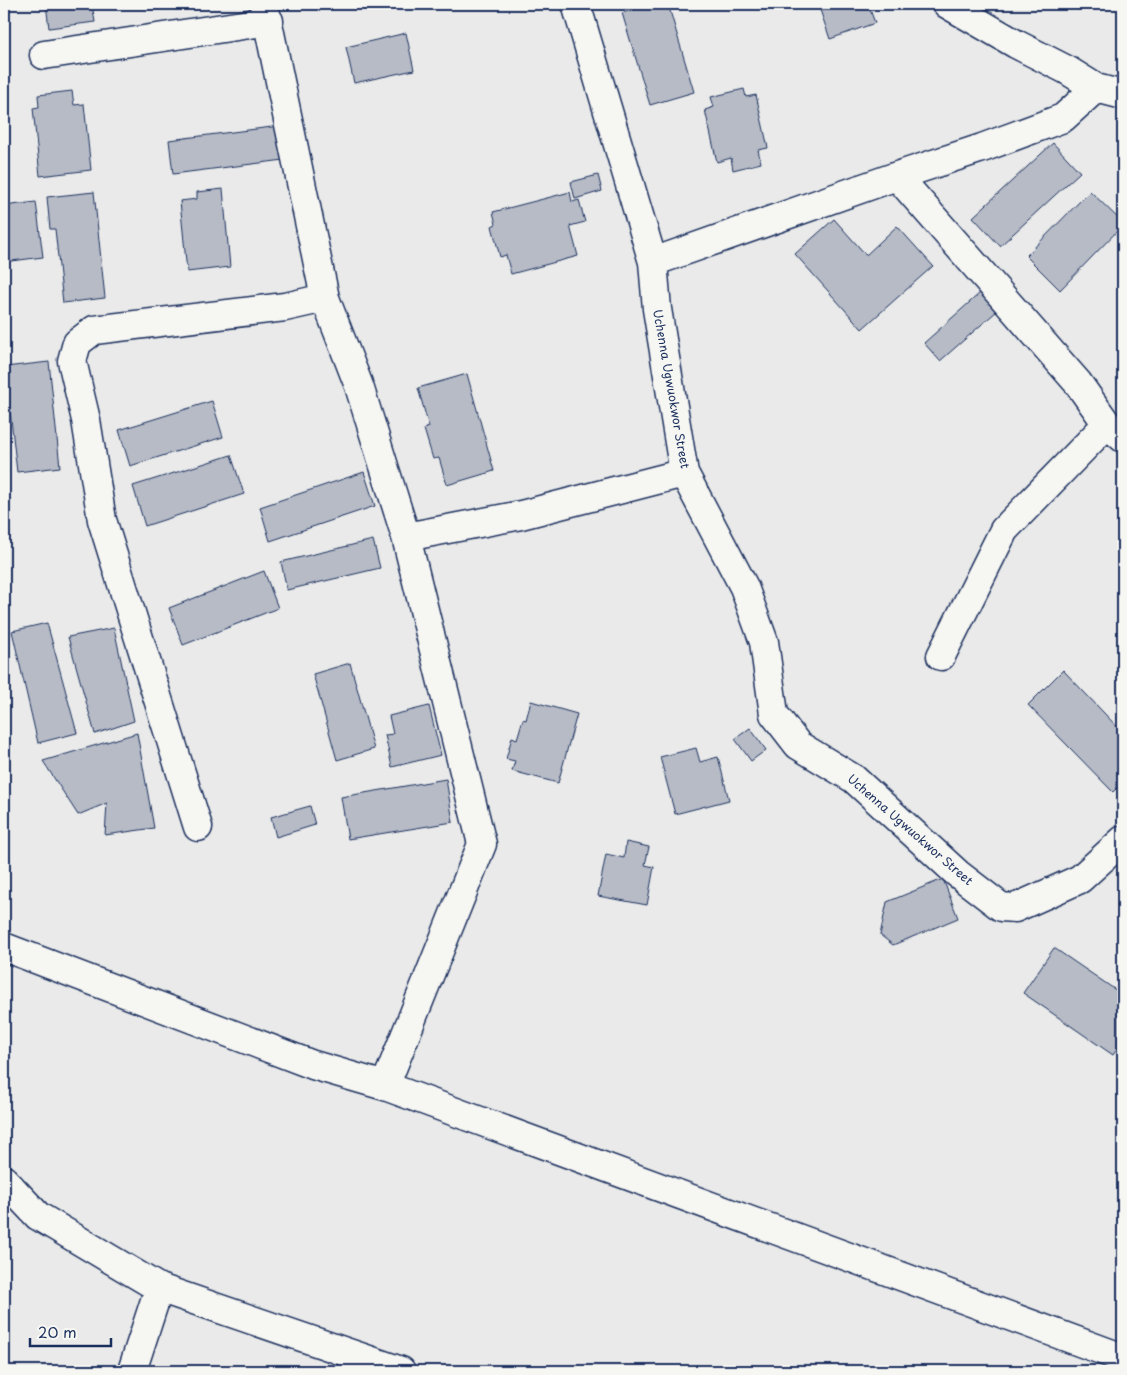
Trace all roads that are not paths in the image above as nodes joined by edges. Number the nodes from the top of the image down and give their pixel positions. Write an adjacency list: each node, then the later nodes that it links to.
1 (576, 4): 8 (street, Uchenna Ugwuokwor Street)
2 (947, 4): 5 (street)
3 (266, 13): 4 (street); 9 (street)
4 (44, 55)
5 (1096, 88): 6 (street); 7 (street)
6 (1123, 95)
7 (897, 176): 8 (street); 10 (street)
8 (653, 262): 11 (street, Uchenna Ugwuokwor Street)
9 (325, 298): 12 (street); 14 (street)
10 (1115, 431): 13 (street)
11 (684, 473): 12 (street); 15 (street, Uchenna Ugwuokwor Street)
12 (406, 538): 17 (street)
13 (941, 656)
14 (198, 827)
15 (1123, 840)
16 (4, 947): 17 (street)
17 (385, 1086): 20 (street)
18 (4, 1180): 19 (street)
19 (159, 1288): 21 (street); 22 (street)
20 (1123, 1358)
21 (132, 1371)
22 (401, 1371)

